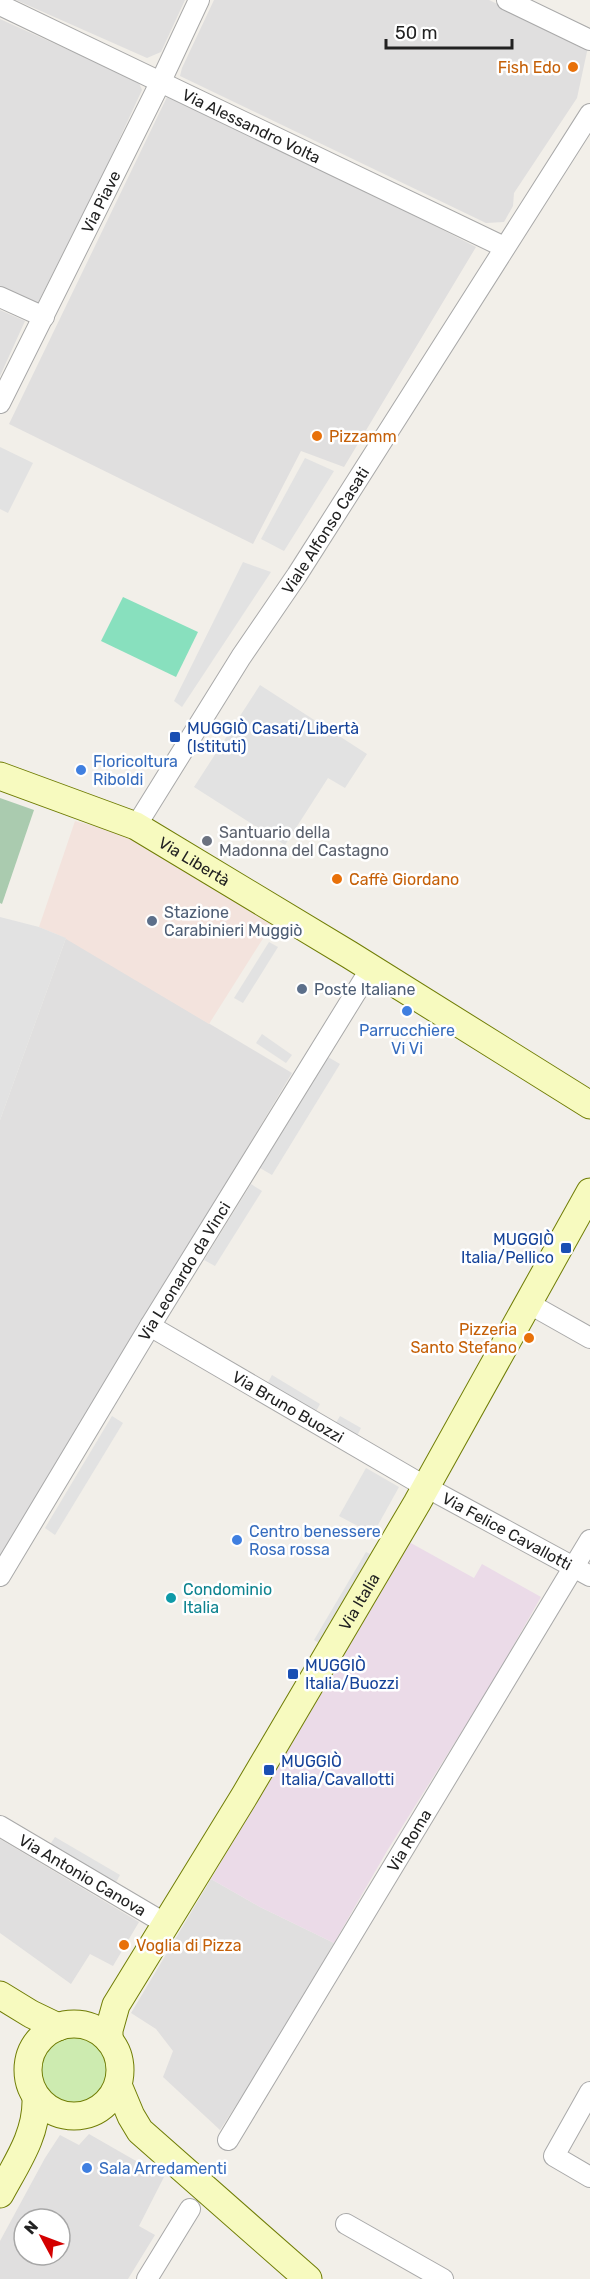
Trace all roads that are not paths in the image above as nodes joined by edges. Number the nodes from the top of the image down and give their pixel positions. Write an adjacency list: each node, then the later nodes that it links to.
1 (199, 0): 5 (street, Via Piave)
2 (507, 0): 4 (street)
3 (0, 5): 5 (street, Via Alessandro Volta)
4 (590, 40)
5 (161, 81): 7 (street, Via Alessandro Volta); 9 (street, Via Piave)
6 (590, 114): 7 (street, Viale Alfonso Casati)
7 (504, 247): 12 (street, Viale Alfonso Casati)
8 (0, 297): 9 (street)
9 (44, 317): 10 (street, Via Piave)
10 (0, 403)
11 (0, 776): 12 (street, Via Libertà)
12 (136, 826): 13 (street, Via Libertà)
13 (370, 968): 14 (street, Via Libertà); 17 (street, Via Leonardo da Vinci)
14 (590, 1105)
15 (590, 1192): 16 (street, Via Italia)
16 (528, 1303): 18 (street); 19 (street, Via Italia)
17 (150, 1326): 19 (street, Via Bruno Buozzi); 22 (street, Via Leonardo da Vinci)
18 (590, 1338)
19 (426, 1487): 21 (street, Via Felice Cavallotti); 24 (street, Via Italia)
20 (590, 1540): 21 (street, Via Roma)
21 (582, 1571): 38 (street, Via Roma)
22 (0, 1576)
23 (0, 1826): 24 (street, Via Antonio Canova)
24 (166, 1924): 26 (street, Via Italia)
25 (0, 1997): 28 (street); 30 (street)
26 (116, 2005): 27 (street, Via Italia); 29 (street, Via Italia)
27 (85, 2025): 28 (street); 29 (street)
28 (58, 2026): 30 (street)
29 (109, 2040): 31 (street, Via Italia)
30 (30, 2056): 33 (street)
31 (118, 2085): 34 (street); 36 (street, Via Italia)
32 (590, 2092): 39 (street)
33 (36, 2098): 35 (street); 37 (street)
34 (91, 2114): 35 (street); 36 (street)
35 (61, 2115): 37 (street)
36 (140, 2130): 44 (street)
37 (32, 2135): 40 (street)
38 (228, 2140)
39 (590, 2177)
40 (0, 2194)
41 (190, 2209): 43 (street)
42 (346, 2224): 45 (street)
43 (147, 2279)
44 (308, 2279)
45 (443, 2279)

